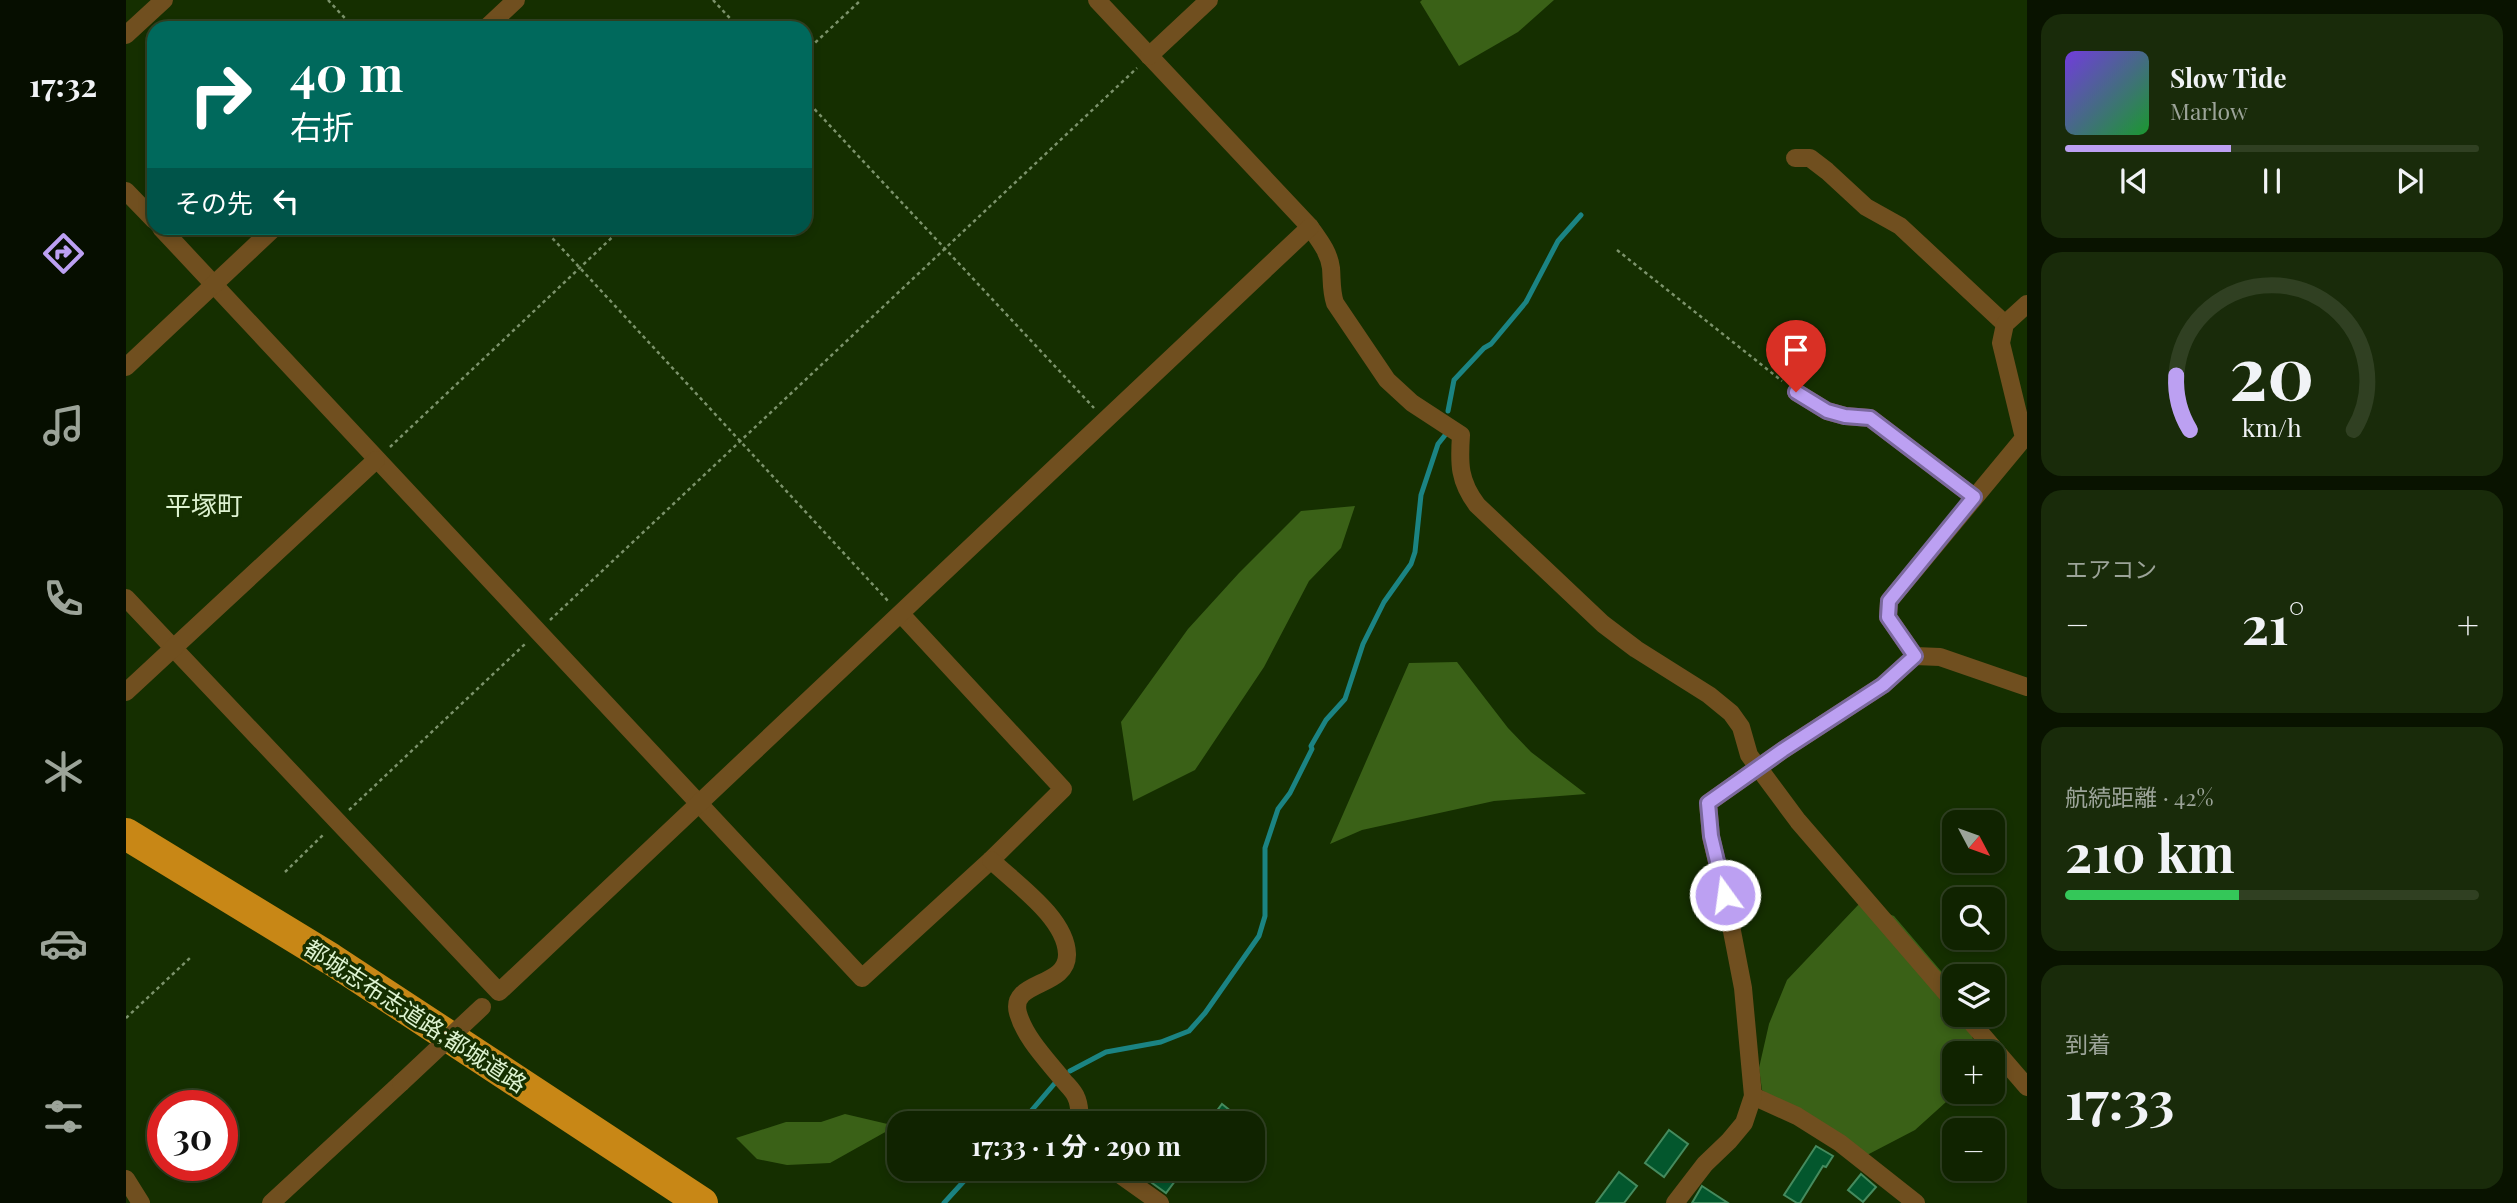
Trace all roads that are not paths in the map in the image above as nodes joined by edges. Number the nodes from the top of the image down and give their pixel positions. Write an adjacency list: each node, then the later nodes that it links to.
1 (164, 0): 6 (street)
2 (516, 0): 5 (street)
3 (1097, 0): 7 (street)
4 (1209, 0): 7 (street)
5 (494, 21)
6 (126, 35)
7 (1149, 56): 11 (street)
8 (1795, 158): 16 (street)
9 (126, 191): 10 (street)
10 (147, 213)
11 (1310, 228): 23 (street); 28 (street)
12 (168, 235): 14 (street)
13 (266, 235): 14 (street)
14 (214, 284): 17 (street); 20 (street)
15 (2027, 304): 16 (street)
16 (2006, 324): 19 (street)
17 (126, 367)
18 (1796, 392): 21 (street)
19 (2025, 439): 21 (street)
20 (376, 460): 24 (street); 29 (street)
21 (1974, 497): 25 (street)
22 (126, 598): 24 (street)
23 (901, 614): 29 (street); 31 (street)
24 (172, 648): 27 (street); 33 (street)
25 (1915, 656): 26 (street); 28 (street)
26 (2027, 687)
27 (126, 692)
28 (1758, 768): 32 (street); 36 (street)
29 (700, 804): 31 (street); 33 (street)
30 (126, 834): 42 (highway, 都城志布志道路;都城道路)
31 (991, 860): 37 (street)
32 (1942, 988)
33 (499, 992): 41 (street, bridge)
34 (1976, 1027): 35 (street)
35 (2024, 1078)
36 (1753, 1096): 44 (street); 45 (street)
37 (1079, 1111)
38 (126, 1179): 40 (street)
39 (1129, 1181): 43 (street)
40 (141, 1203)
41 (271, 1203)
42 (702, 1203)
43 (1160, 1203)
44 (1675, 1203)
45 (1916, 1203)

